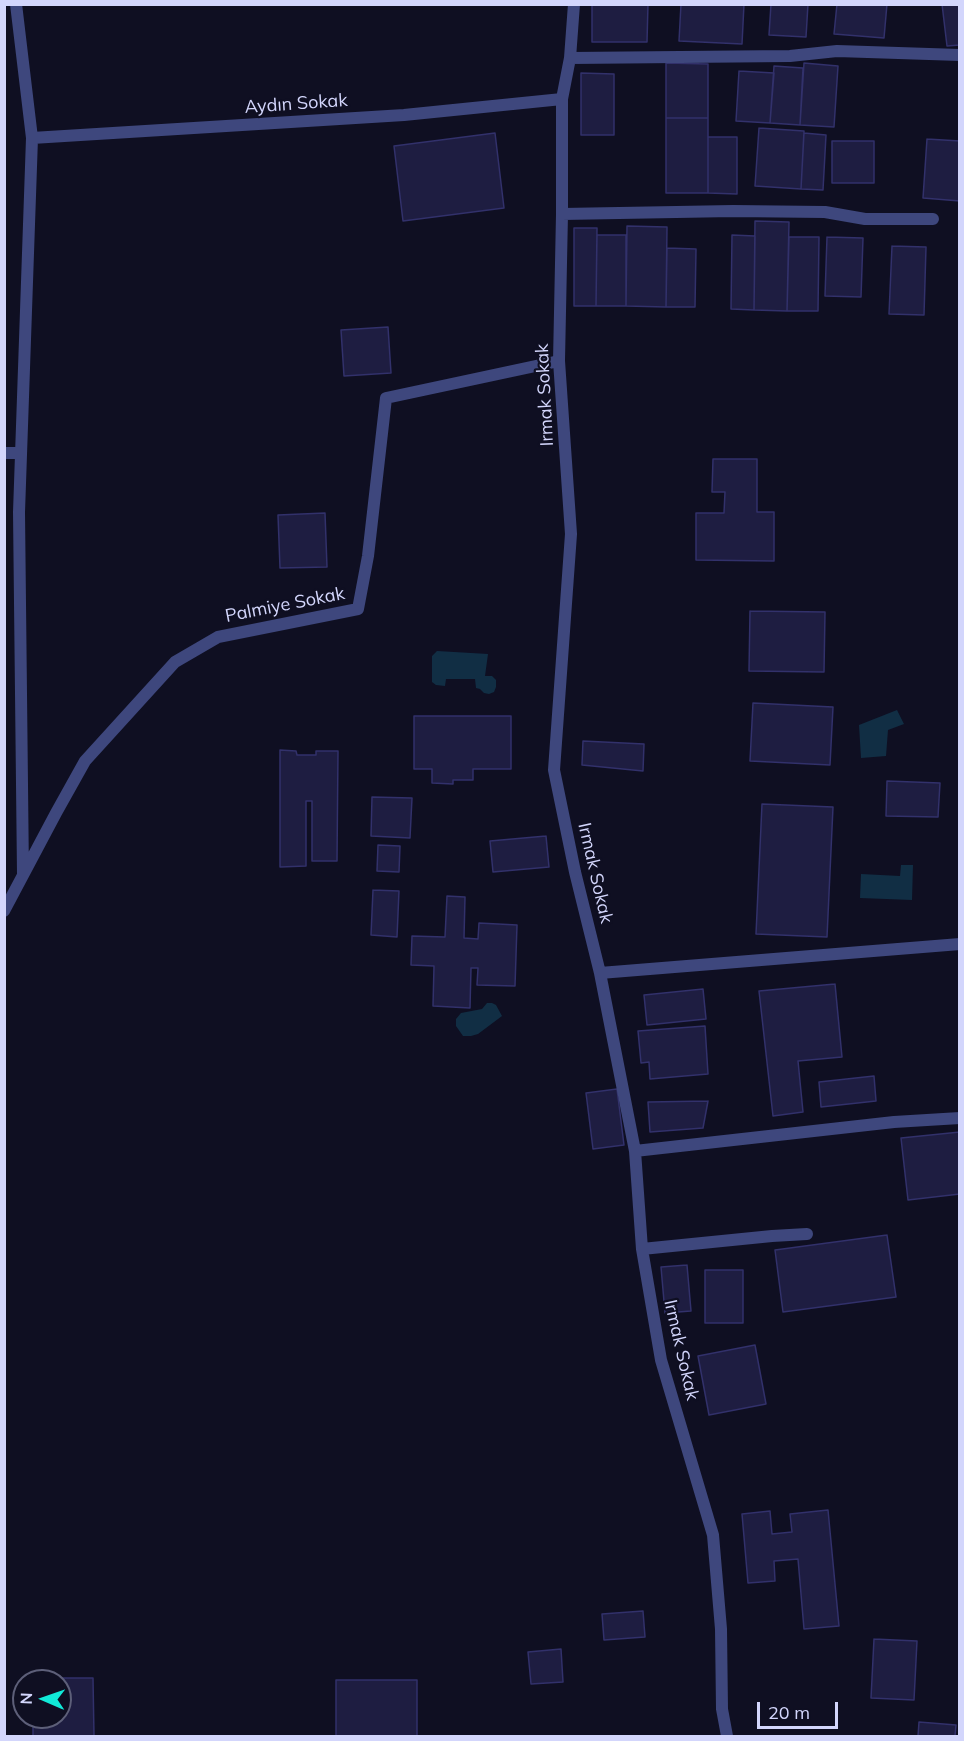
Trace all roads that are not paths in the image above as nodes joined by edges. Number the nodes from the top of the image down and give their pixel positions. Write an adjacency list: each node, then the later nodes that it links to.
1 (16, 4): 6 (street)
2 (574, 4): 4 (street, Irmak Sokak)
3 (960, 55): 4 (street)
4 (570, 58): 5 (street, Irmak Sokak)
5 (562, 99): 6 (street, Aydın Sokak); 7 (street, Irmak Sokak)
6 (32, 138): 11 (street)
7 (562, 214): 8 (street); 9 (street, Irmak Sokak)
8 (933, 219)
9 (559, 361): 12 (street, Palmiye Sokak); 15 (street, Irmak Sokak)
10 (4, 453): 11 (street)
11 (20, 453): 12 (street)
12 (23, 876): 13 (street, Palmiye Sokak)
13 (4, 911)
14 (960, 944): 15 (street)
15 (600, 973): 17 (street, Irmak Sokak)
16 (960, 1118): 17 (street)
17 (635, 1151): 19 (street, Irmak Sokak)
18 (807, 1234): 19 (street)
19 (642, 1249): 20 (street, Irmak Sokak)
20 (727, 1737)

